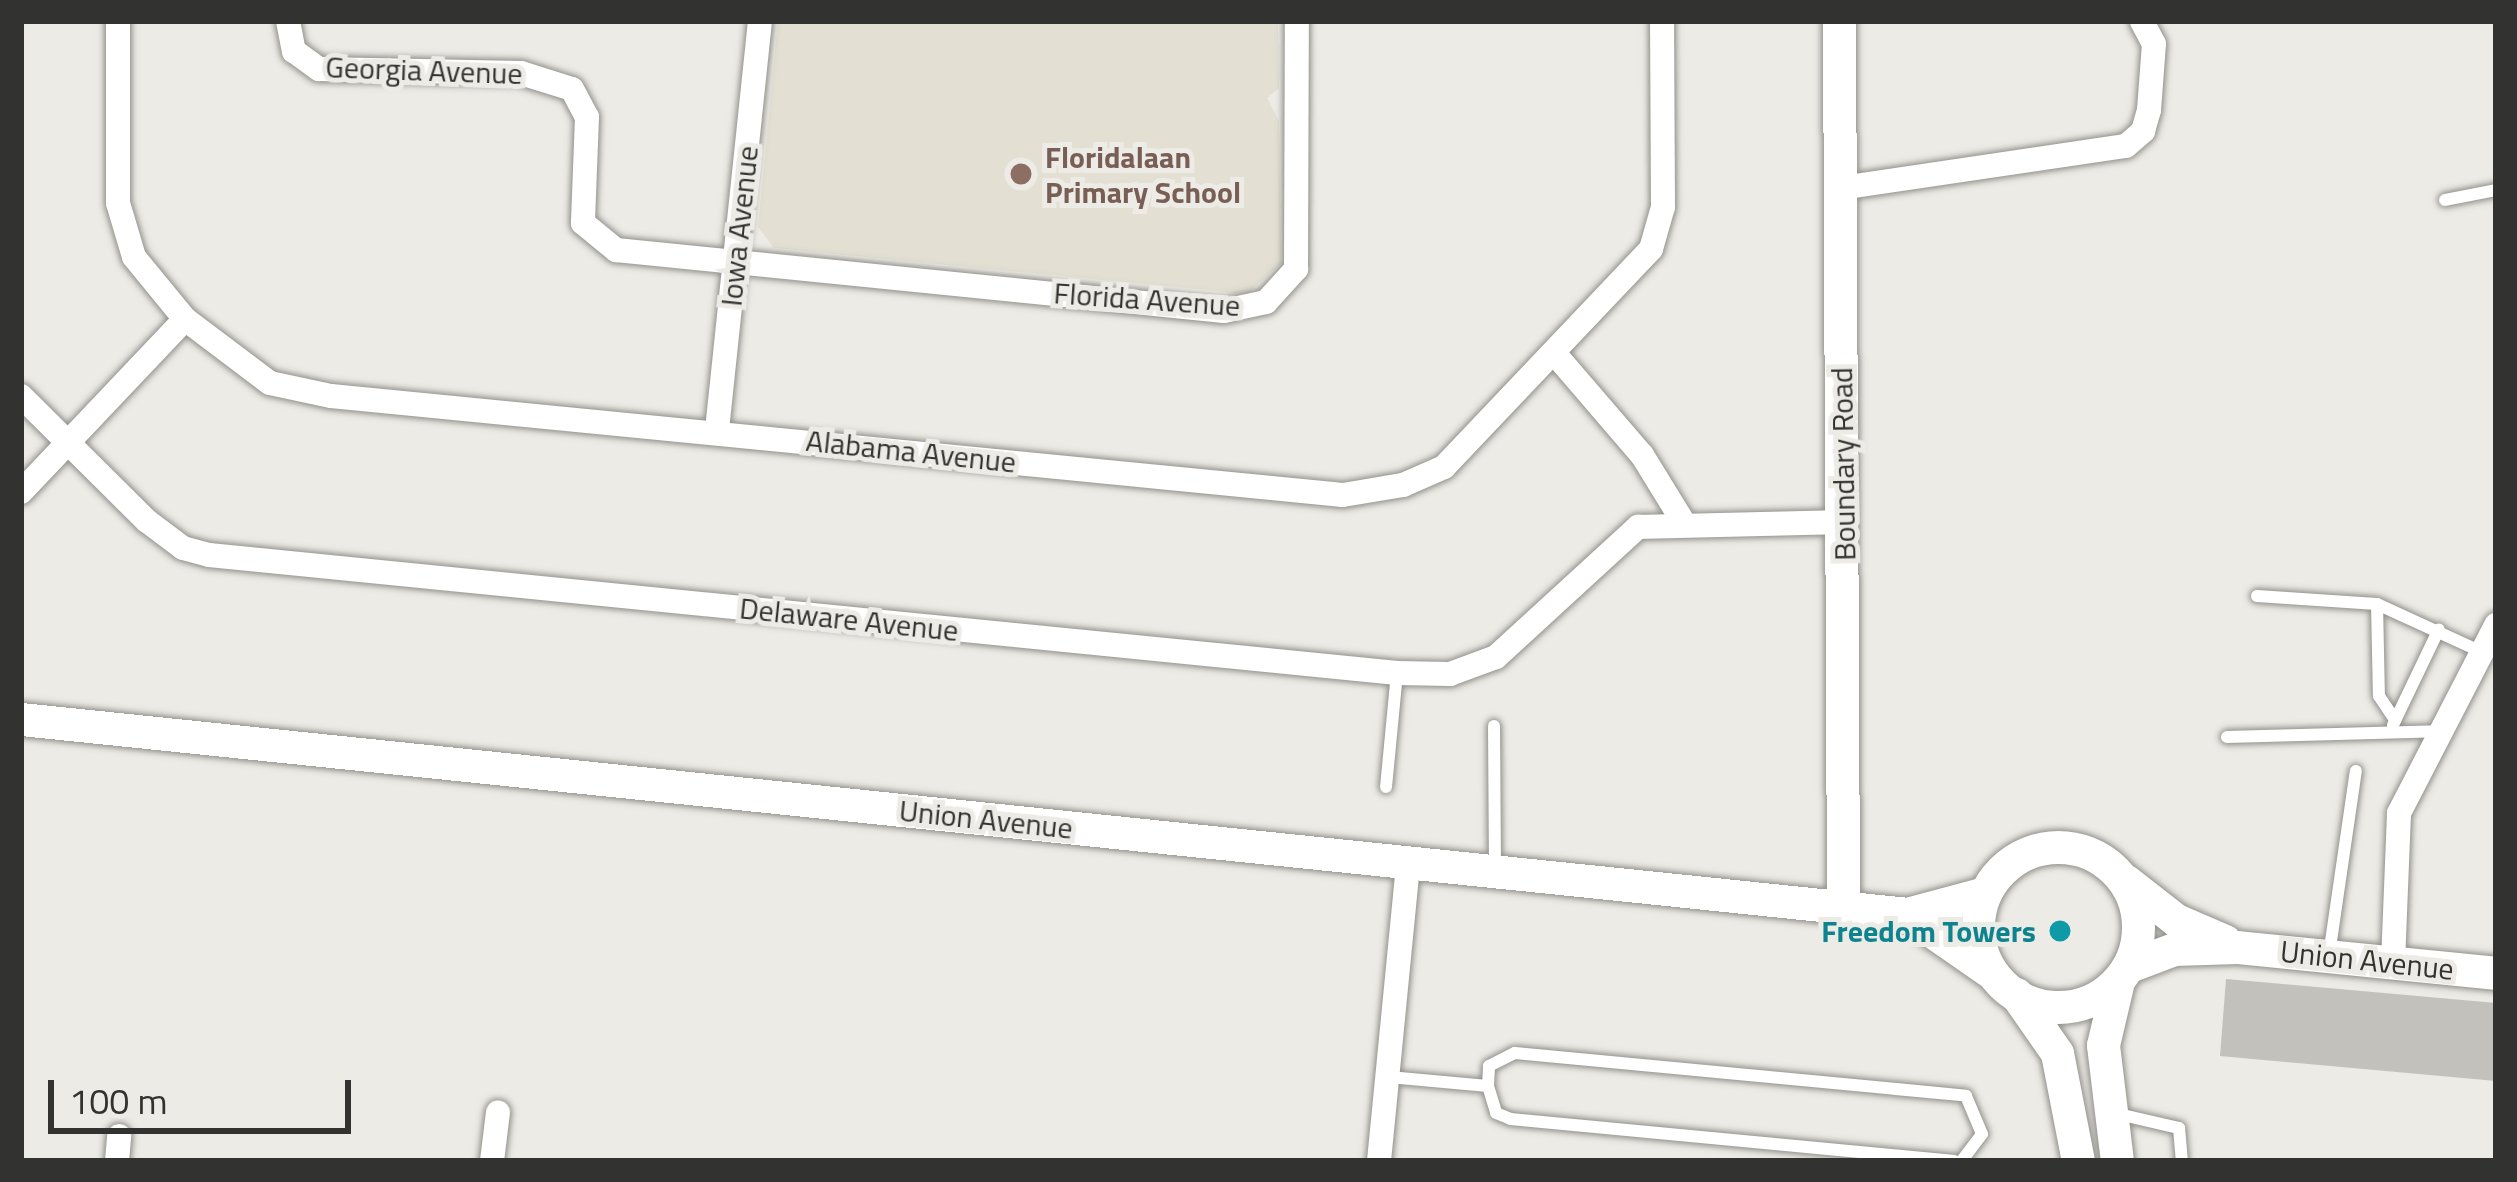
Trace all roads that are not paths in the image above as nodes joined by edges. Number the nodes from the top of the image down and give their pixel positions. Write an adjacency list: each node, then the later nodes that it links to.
1 (118, 21): 12 (street, Alabama Avenue)
2 (288, 21): 11 (street, Georgia Avenue)
3 (760, 21): 11 (street, Iowa Avenue)
4 (1297, 21): 11 (street, Florida Avenue)
5 (1662, 21): 13 (street, Alabama Avenue)
6 (1839, 21): 8 (street, Boundary Road)
7 (2142, 21): 8 (street)
8 (1840, 188): 18 (street, Boundary Road)
9 (2496, 190): 10 (lane)
10 (2445, 200)
11 (735, 264): 15 (street, Iowa Avenue)
12 (185, 320): 15 (street, Alabama Avenue); 16 (street)
13 (1555, 354): 15 (street, Alabama Avenue); 19 (street)
14 (21, 396): 16 (street, Delaware Avenue)
15 (718, 430)
16 (69, 444): 17 (street); 25 (street, Delaware Avenue)
17 (21, 492)
18 (1844, 522): 19 (street, Delaware Avenue); 37 (street, Boundary Road)
19 (1685, 525): 25 (street, Delaware Avenue)
20 (2257, 596): 21 (lane)
21 (2377, 604): 23 (lane); 28 (lane)
22 (2496, 625): 24 (street)
23 (2439, 629): 24 (lane); 28 (lane)
24 (2482, 652): 29 (street)
25 (1397, 673): 32 (lane)
26 (21, 721): 33 (street, Union Avenue)
27 (1494, 726): 34 (lane)
28 (2392, 726): 29 (lane); 30 (lane)
29 (2437, 731): 41 (street)
30 (2228, 736)
31 (2356, 771): 40 (lane)
32 (1386, 787)
33 (1408, 864): 34 (street, Union Avenue); 45 (street)
34 (1496, 872): 37 (street, Union Avenue)
35 (2123, 879): 36 (street); 39 (street, Union Avenue); 42 (street)
36 (1985, 893): 38 (street, Union Avenue); 44 (street)
37 (1843, 907): 38 (street, Union Avenue)
38 (1906, 914): 44 (street, Union Avenue)
39 (2237, 947): 40 (street, Union Avenue); 42 (street, Union Avenue)
40 (2329, 956): 41 (street, Union Avenue)
41 (2393, 962): 43 (street, Union Avenue)
42 (2123, 973): 44 (street); 48 (street)
43 (2496, 973)
44 (2005, 985): 52 (street)
45 (1389, 1077): 46 (lane); 50 (street)
46 (1488, 1086): 51 (lane); 51 (lane)
47 (498, 1112): 49 (street)
48 (2109, 1112): 53 (street); 54 (lane)
49 (492, 1161)
50 (1379, 1161)
51 (1958, 1161)
52 (2078, 1161)
53 (2117, 1161)
54 (2182, 1161)

